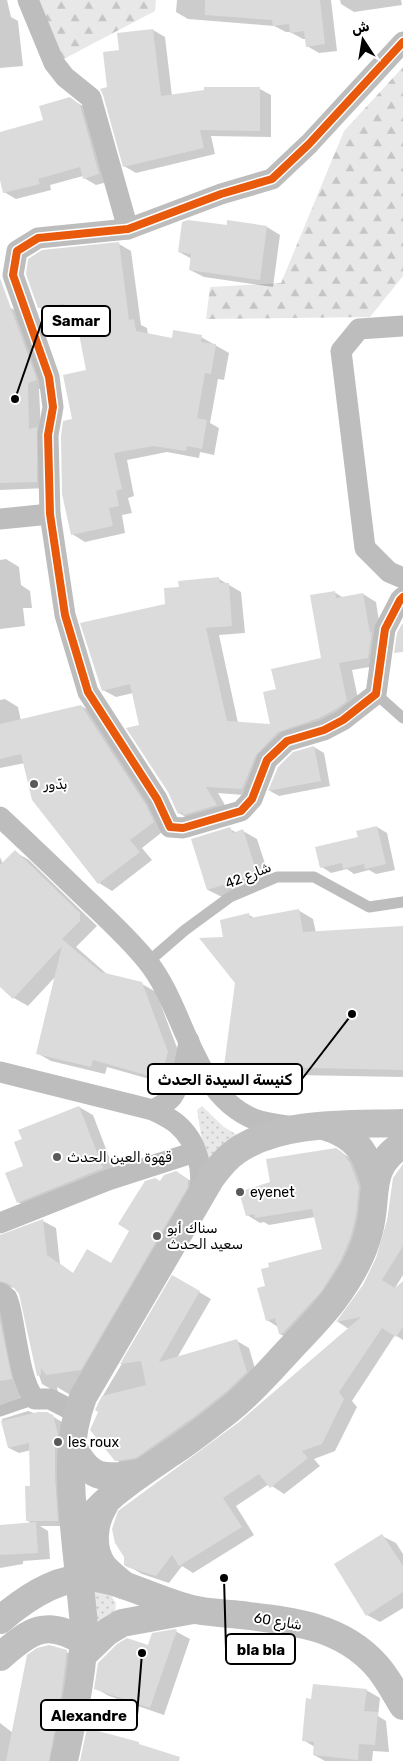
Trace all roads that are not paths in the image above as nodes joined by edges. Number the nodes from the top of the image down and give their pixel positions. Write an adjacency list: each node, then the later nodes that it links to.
1 (28, 0): 3 (street)
2 (403, 42): 3 (street)
3 (128, 229): 4 (street)
4 (10, 294): 6 (street)
5 (403, 326): 8 (street)
6 (50, 514): 7 (street); 10 (street)
7 (0, 519)
8 (403, 578)
9 (403, 597): 10 (street)
10 (376, 694): 11 (lane)
11 (403, 718)
12 (0, 817): 14 (street)
13 (403, 902): 14 (lane, شارع 42)
14 (148, 962): 15 (street)
15 (189, 1041): 17 (street); 19 (street)
16 (0, 1072): 17 (street)
17 (153, 1110): 21 (street)
18 (403, 1123): 19 (street)
19 (312, 1127): 22 (street); 23 (street)
20 (403, 1144): 22 (street)
21 (196, 1152): 23 (street); 24 (street)
22 (375, 1185): 30 (street)
23 (193, 1211): 28 (street)
24 (0, 1223)
25 (0, 1293): 26 (street)
26 (34, 1399): 27 (lane); 28 (street)
27 (0, 1412)
28 (77, 1413): 29 (street)
29 (71, 1442): 30 (street); 32 (street)
30 (142, 1472): 31 (street)
31 (118, 1489): 32 (street); 34 (street)
32 (75, 1536): 33 (street)
33 (79, 1579): 34 (street, شارع 60); 36 (street, شارع 60); 37 (street)
34 (124, 1585): 35 (street, شارع 60)
35 (193, 1610): 37 (street); 39 (street, شارع 60)
36 (0, 1620)
37 (83, 1649): 38 (street); 40 (street)
38 (0, 1657)
39 (403, 1706)
40 (64, 1761)

